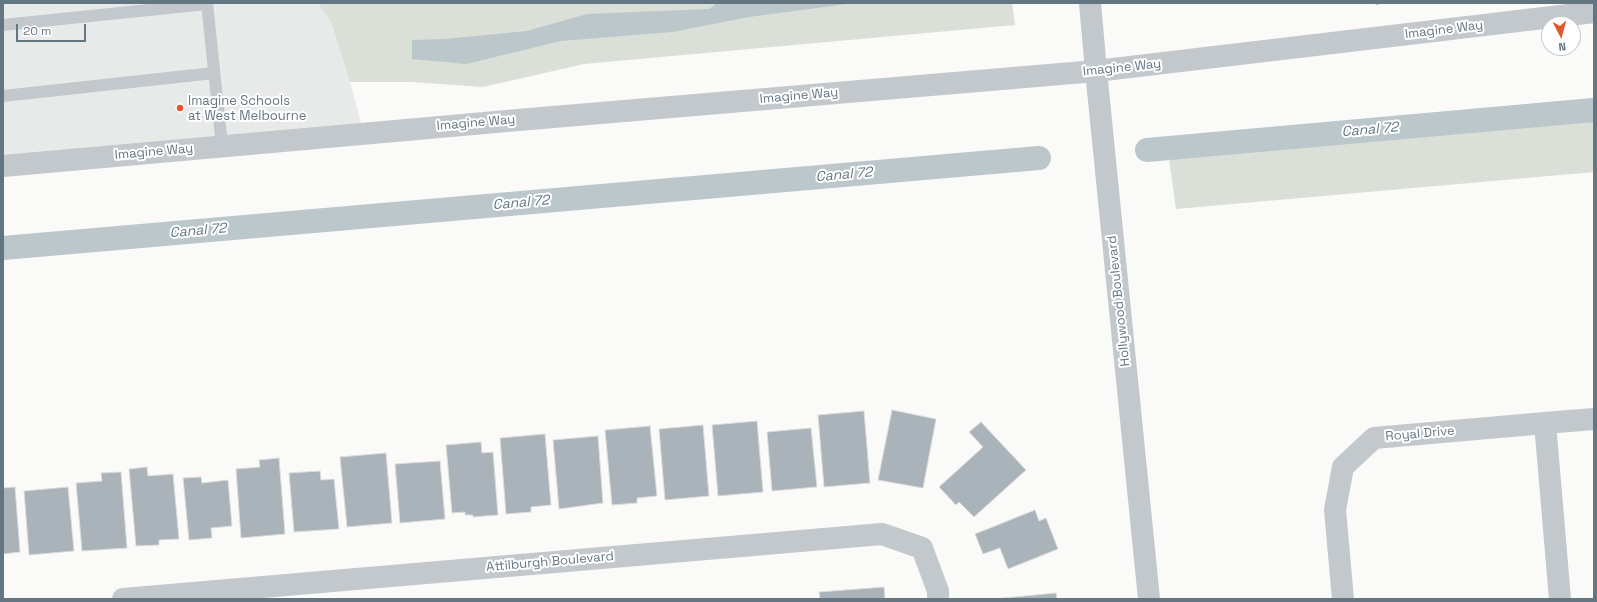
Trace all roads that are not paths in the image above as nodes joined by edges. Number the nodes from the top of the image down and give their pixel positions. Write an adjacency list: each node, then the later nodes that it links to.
1 (1090, 3): 5 (street, Hollywood Boulevard)
2 (207, 4): 4 (lane); 6 (lane)
3 (1594, 12): 5 (street, Imagine Way)
4 (3, 25)
5 (1096, 71): 8 (street, Imagine Way); 14 (street, Hollywood Boulevard)
6 (214, 73): 7 (lane); 8 (lane)
7 (3, 96)
8 (222, 146): 9 (street, Imagine Way)
9 (3, 166)
10 (1594, 419): 11 (street, Royal Drive)
11 (1546, 424): 15 (street, Royal Drive); 16 (street)
12 (123, 599): 13 (street, Attilburgh Boulevard)
13 (938, 599)
14 (1149, 599)
15 (1343, 599)
16 (1560, 599)

